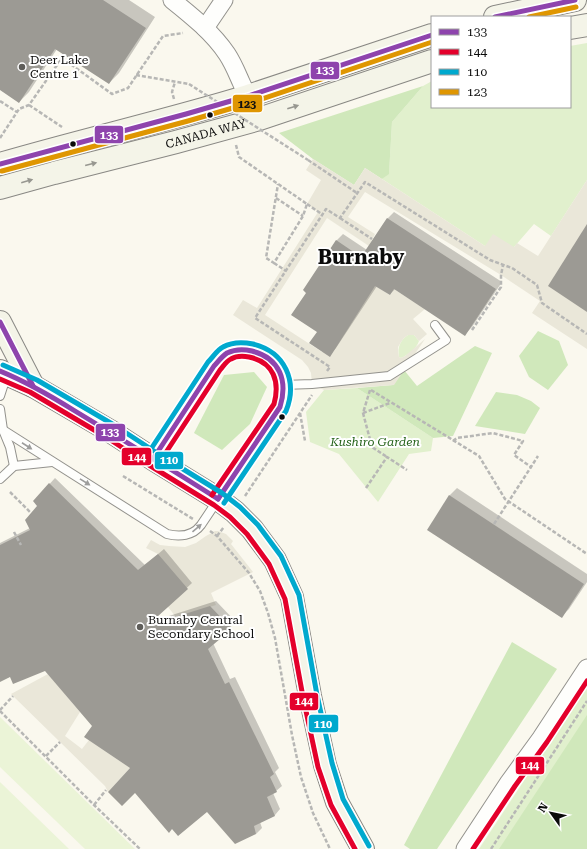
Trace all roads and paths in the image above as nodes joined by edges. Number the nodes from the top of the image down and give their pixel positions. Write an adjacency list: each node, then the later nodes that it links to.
1 (172, 0): 7 (street)
2 (224, 0): 7 (street)
3 (575, 0): 4 (main road)
4 (547, 7): 5 (main road)
5 (500, 16)
6 (587, 25): 8 (main road)
7 (205, 28): 14 (street)
8 (571, 28)
9 (183, 33): 12 (path)
10 (431, 34): 14 (main road)
11 (431, 61): 19 (main road, CANADA WAY, one-way to 11)
12 (136, 75): 13 (path); 17 (path)
13 (175, 82): 16 (path); 26 (path, bridge)
14 (248, 96): 19 (street); 23 (main road)
15 (0, 101): 18 (path)
16 (174, 102)
17 (29, 105): 18 (path); 20 (path)
18 (17, 112): 21 (path)
19 (256, 120): 25 (main road, CANADA WAY, one-way to 19)
20 (62, 127)
21 (0, 138)
22 (236, 145): 24 (path)
23 (0, 164)
24 (278, 184): 27 (path); 28 (path)
25 (0, 188)
26 (357, 193): 31 (path); 34 (path)
27 (276, 198): 30 (path); 33 (path)
28 (307, 204): 29 (path); 30 (path)
29 (322, 215): 31 (path); 35 (path)
30 (303, 216): 33 (path)
31 (340, 218): 32 (path)
32 (372, 239)
33 (274, 263): 35 (path)
34 (503, 265): 38 (path); 39 (path)
35 (286, 271): 41 (path)
36 (0, 322): 43 (main road)
37 (435, 326): 41 (lane)
38 (472, 330)
39 (587, 334)
40 (4, 372): 43 (main road); 44 (lane)
41 (320, 383): 42 (lane); 47 (path)
42 (283, 385): 54 (lane); 64 (lane)
43 (33, 386): 54 (main road)
44 (0, 396)
45 (390, 402): 48 (path); 48 (path); 51 (path)
46 (0, 409): 49 (lane)
47 (300, 412): 50 (path); 63 (path)
48 (363, 413): 52 (path)
49 (3, 430): 55 (lane, one-way to 55); 56 (lane)
50 (306, 441)
51 (453, 441): 57 (path); 71 (path)
52 (387, 456): 58 (path); 61 (path)
53 (538, 456): 57 (path)
54 (153, 459): 64 (main road)
55 (52, 462): 56 (lane); 64 (lane, one-way to 64)
56 (14, 466): 60 (lane)
57 (531, 467): 67 (path, bridge)
58 (407, 470)
59 (123, 476): 66 (path)
60 (0, 479)
61 (366, 488)
62 (10, 492): 65 (path)
63 (246, 494)
64 (218, 499): 82 (main road)
65 (31, 513)
66 (192, 519)
67 (494, 524)
68 (14, 532): 70 (path)
69 (211, 532): 81 (path)
70 (21, 545)
71 (587, 554)
72 (587, 668): 83 (street)
73 (13, 696): 75 (path)
74 (587, 701): 84 (path)
75 (0, 711): 77 (path)
76 (60, 742): 77 (path)
77 (46, 756): 79 (path)
78 (106, 790): 79 (path)
79 (94, 805): 80 (path)
80 (140, 849)
81 (330, 849)
82 (363, 849)
83 (465, 849)
84 (491, 849)

